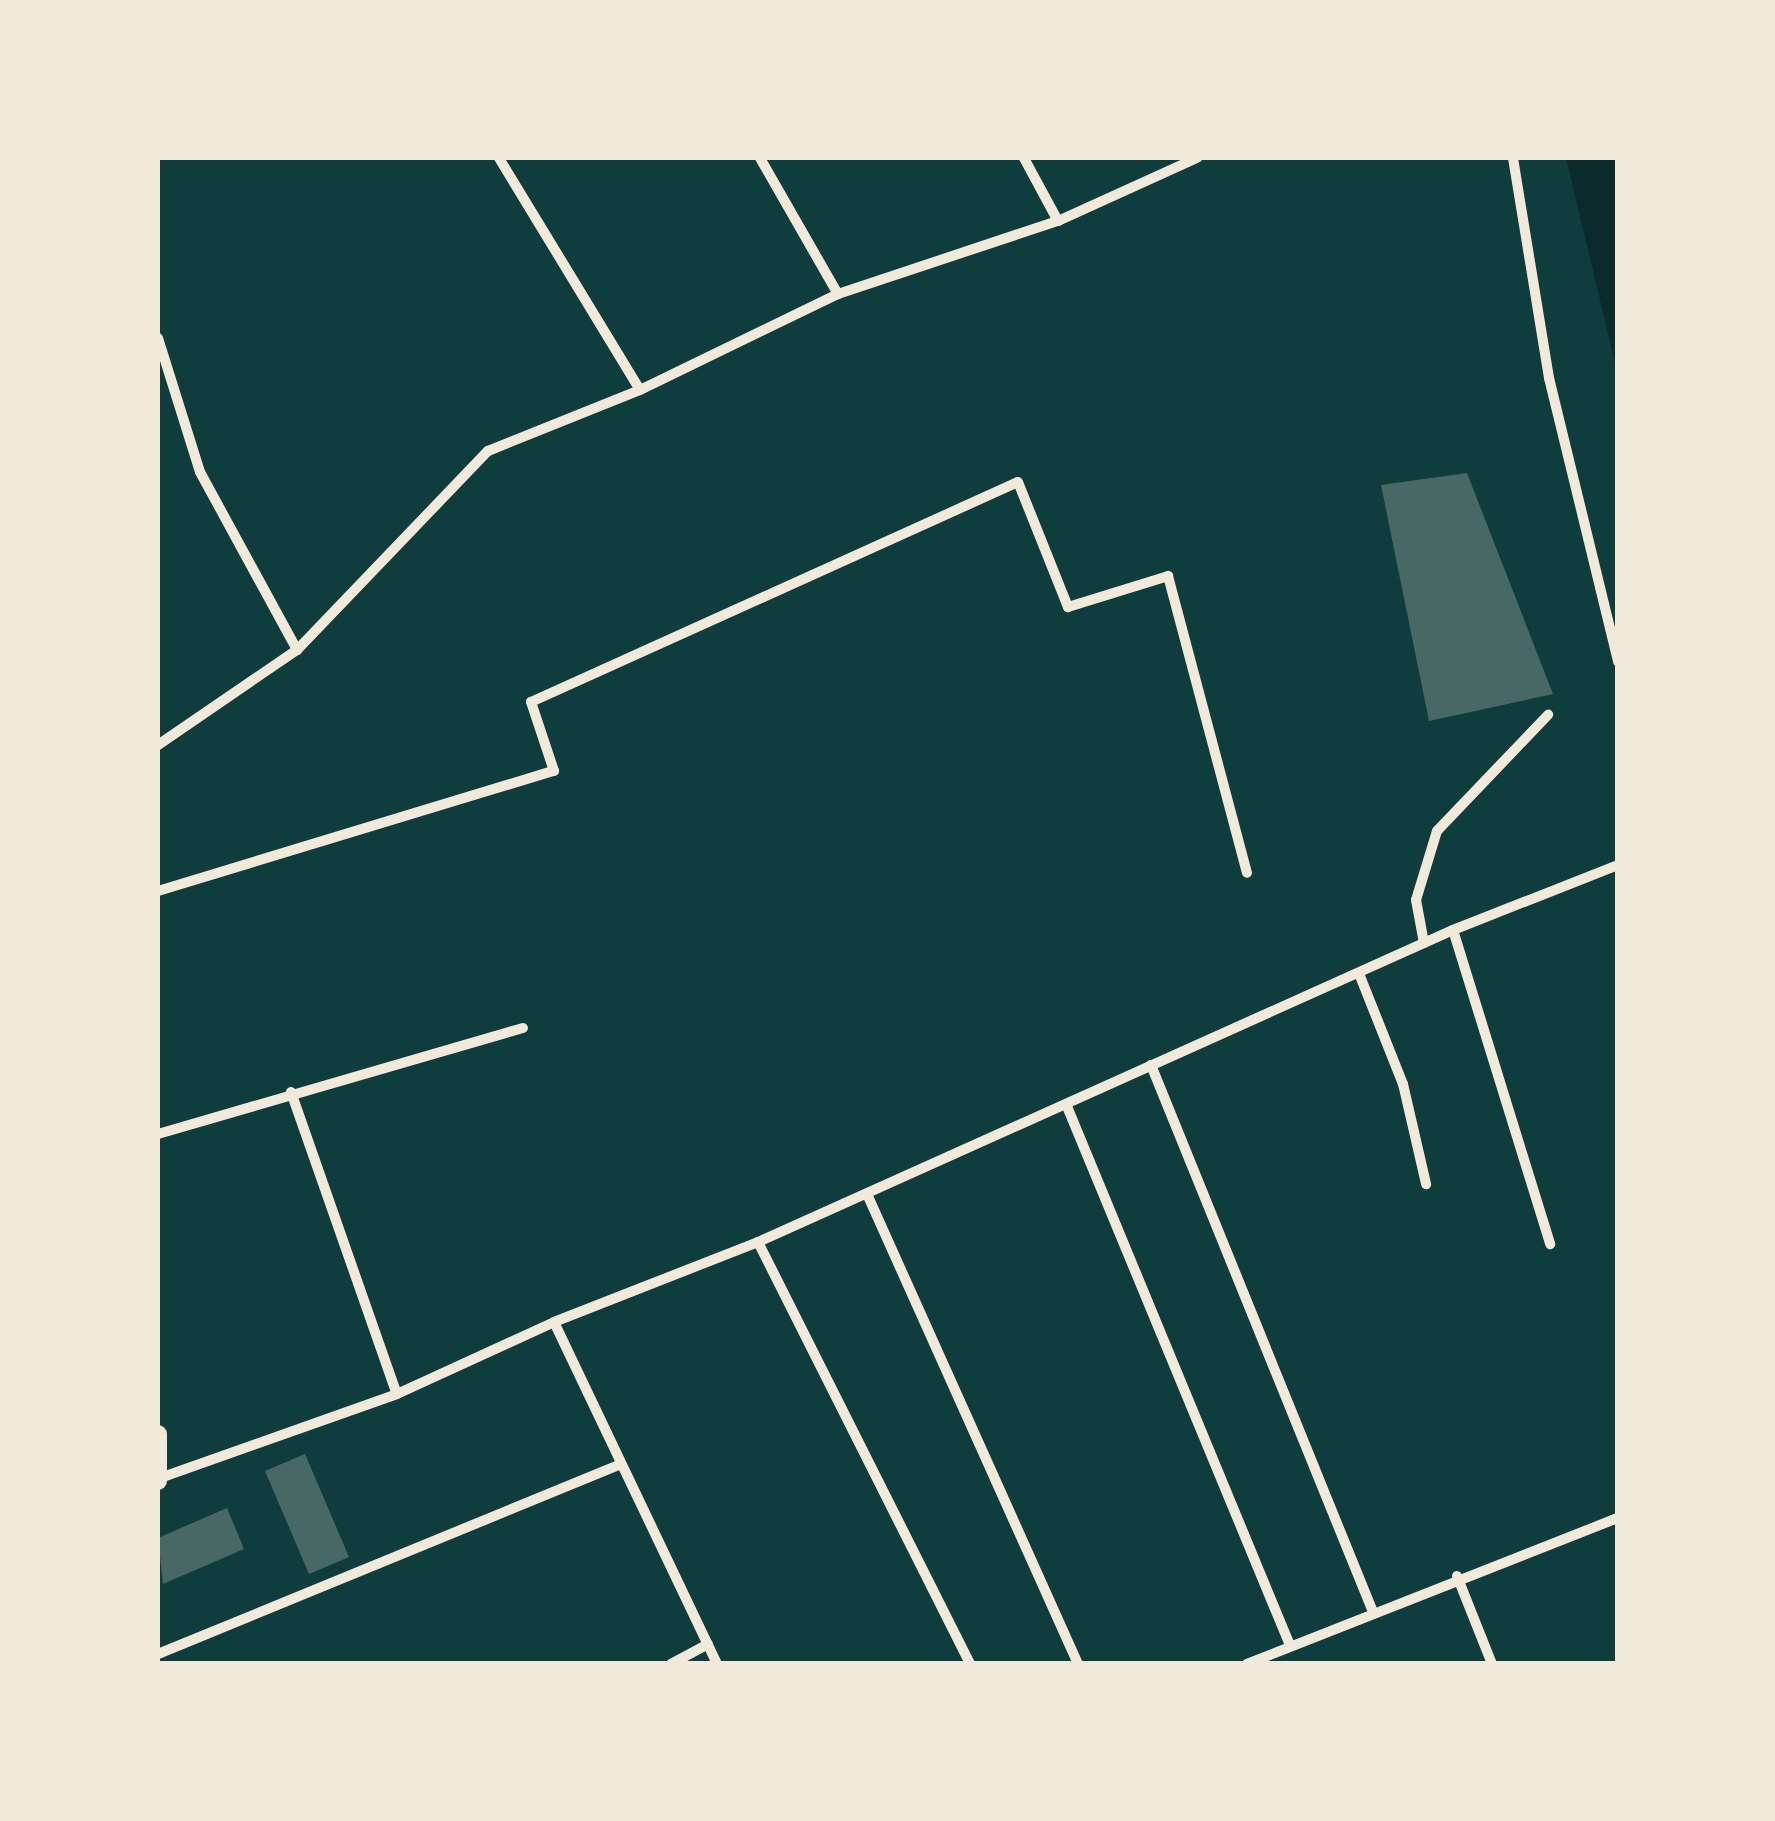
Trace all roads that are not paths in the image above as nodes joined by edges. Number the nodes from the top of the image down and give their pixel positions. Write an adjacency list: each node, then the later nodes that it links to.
1 (498, 158): 9 (street)
2 (760, 158): 7 (street)
3 (1024, 158): 6 (street)
4 (1197, 158): 6 (street)
5 (1512, 158): 11 (street)
6 (1058, 221): 7 (street)
7 (838, 294): 9 (street)
8 (158, 338): 10 (street)
9 (640, 390): 10 (street)
10 (297, 650): 13 (street)
11 (1618, 662)
12 (1548, 715): 18 (street)
13 (158, 745)
14 (1618, 864): 17 (street)
15 (1246, 873): 16 (street)
16 (158, 890)
17 (1453, 930): 18 (street); 28 (street)
18 (1424, 943): 19 (street)
19 (1360, 976): 21 (street); 25 (street)
20 (522, 1028): 22 (street)
21 (1152, 1065): 23 (street); 36 (street)
22 (291, 1092): 24 (street); 30 (street)
23 (1066, 1104): 26 (street); 37 (street)
24 (158, 1134)
25 (1426, 1184)
26 (867, 1194): 27 (street); 43 (street)
27 (758, 1242): 29 (street); 42 (street)
28 (1550, 1244)
29 (554, 1322): 30 (street); 32 (street)
30 (397, 1394): 33 (street)
31 (158, 1434): 33 (street)
32 (618, 1465): 38 (street); 39 (street)
33 (159, 1480)
34 (1618, 1518): 35 (street)
35 (1456, 1576): 36 (street); 45 (street)
36 (1373, 1612): 37 (street)
37 (1290, 1643): 44 (street)
38 (708, 1644): 40 (street); 41 (street)
39 (158, 1654)
40 (671, 1664)
41 (717, 1664)
42 (970, 1664)
43 (1078, 1664)
44 (1247, 1664)
45 (1492, 1664)

